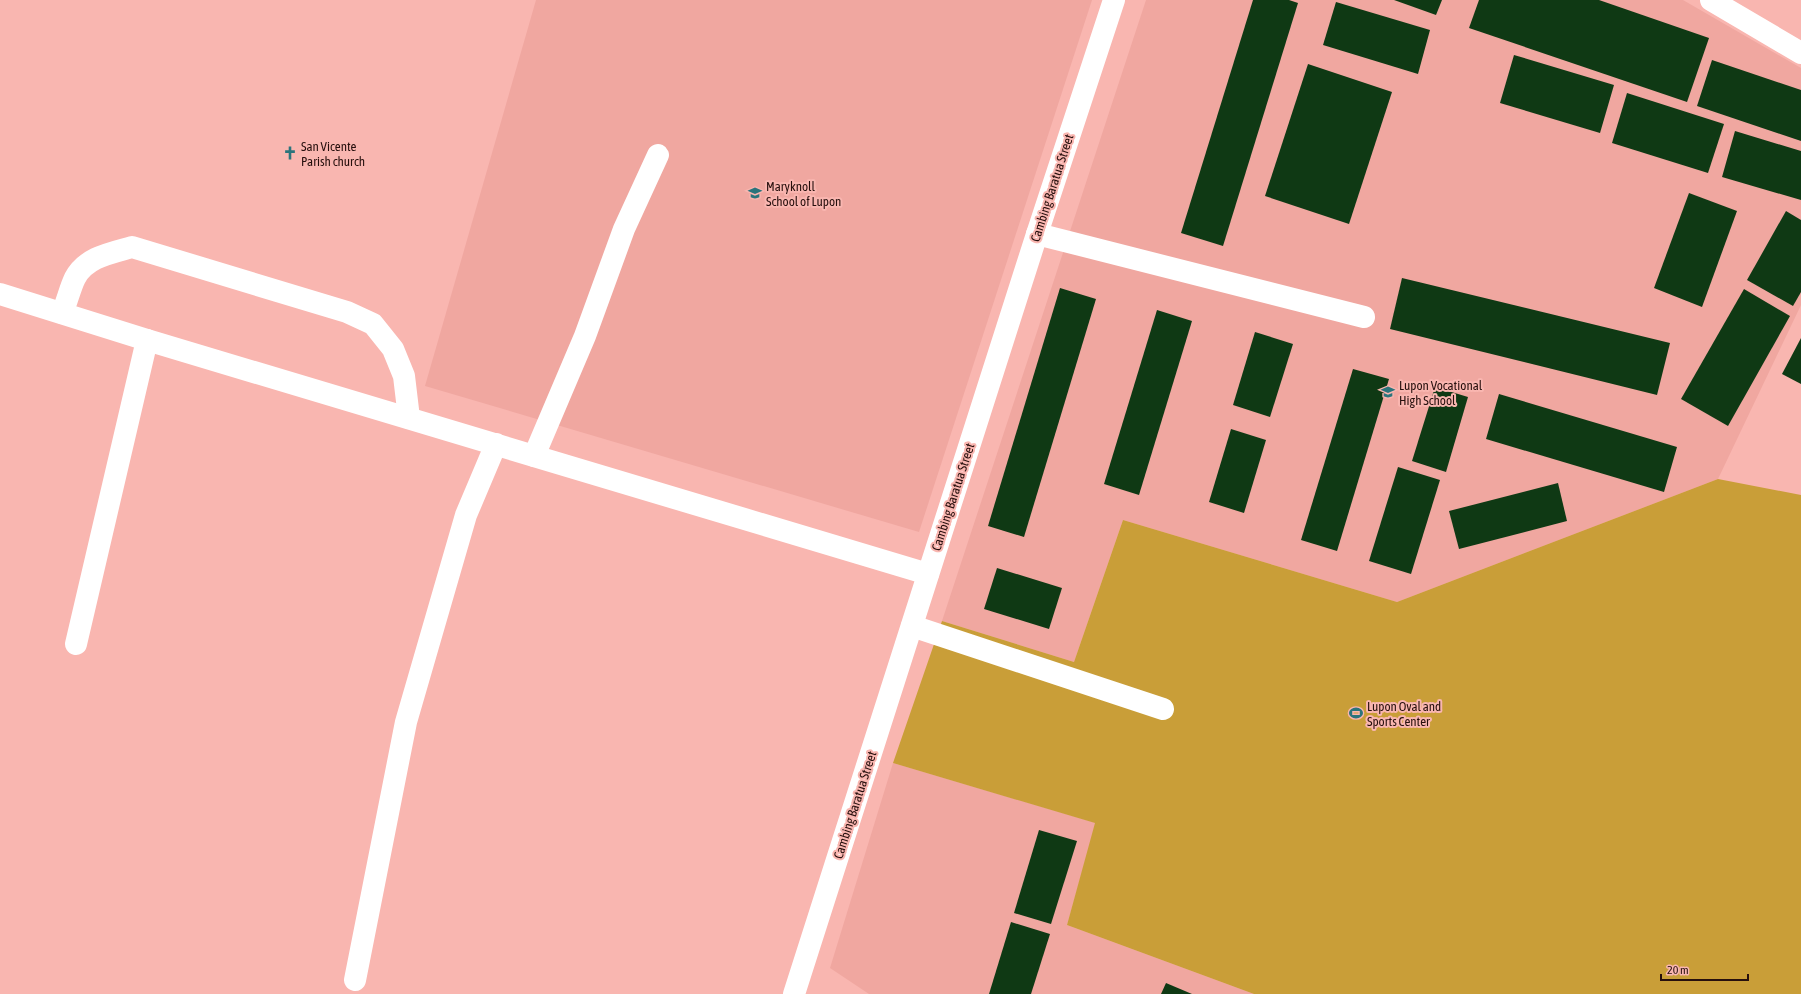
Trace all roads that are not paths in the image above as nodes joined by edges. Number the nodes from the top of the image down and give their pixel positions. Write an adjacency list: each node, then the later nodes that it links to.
1 (1114, 0): 5 (street, Cambing Baratua Street)
2 (1711, 0): 3 (street)
3 (1801, 53)
4 (658, 155): 12 (street)
5 (1037, 234): 8 (street); 13 (street, Cambing Baratua Street)
6 (0, 294): 7 (street)
7 (62, 313): 9 (street); 10 (street)
8 (1364, 317)
9 (146, 340): 10 (street); 15 (street)
10 (409, 418): 11 (street)
11 (496, 444): 12 (street); 17 (street)
12 (534, 456): 13 (street)
13 (928, 574): 14 (street, Cambing Baratua Street)
14 (912, 626): 16 (street); 18 (street, Cambing Baratua Street)
15 (76, 644)
16 (1163, 710)
17 (355, 980)
18 (794, 994)

